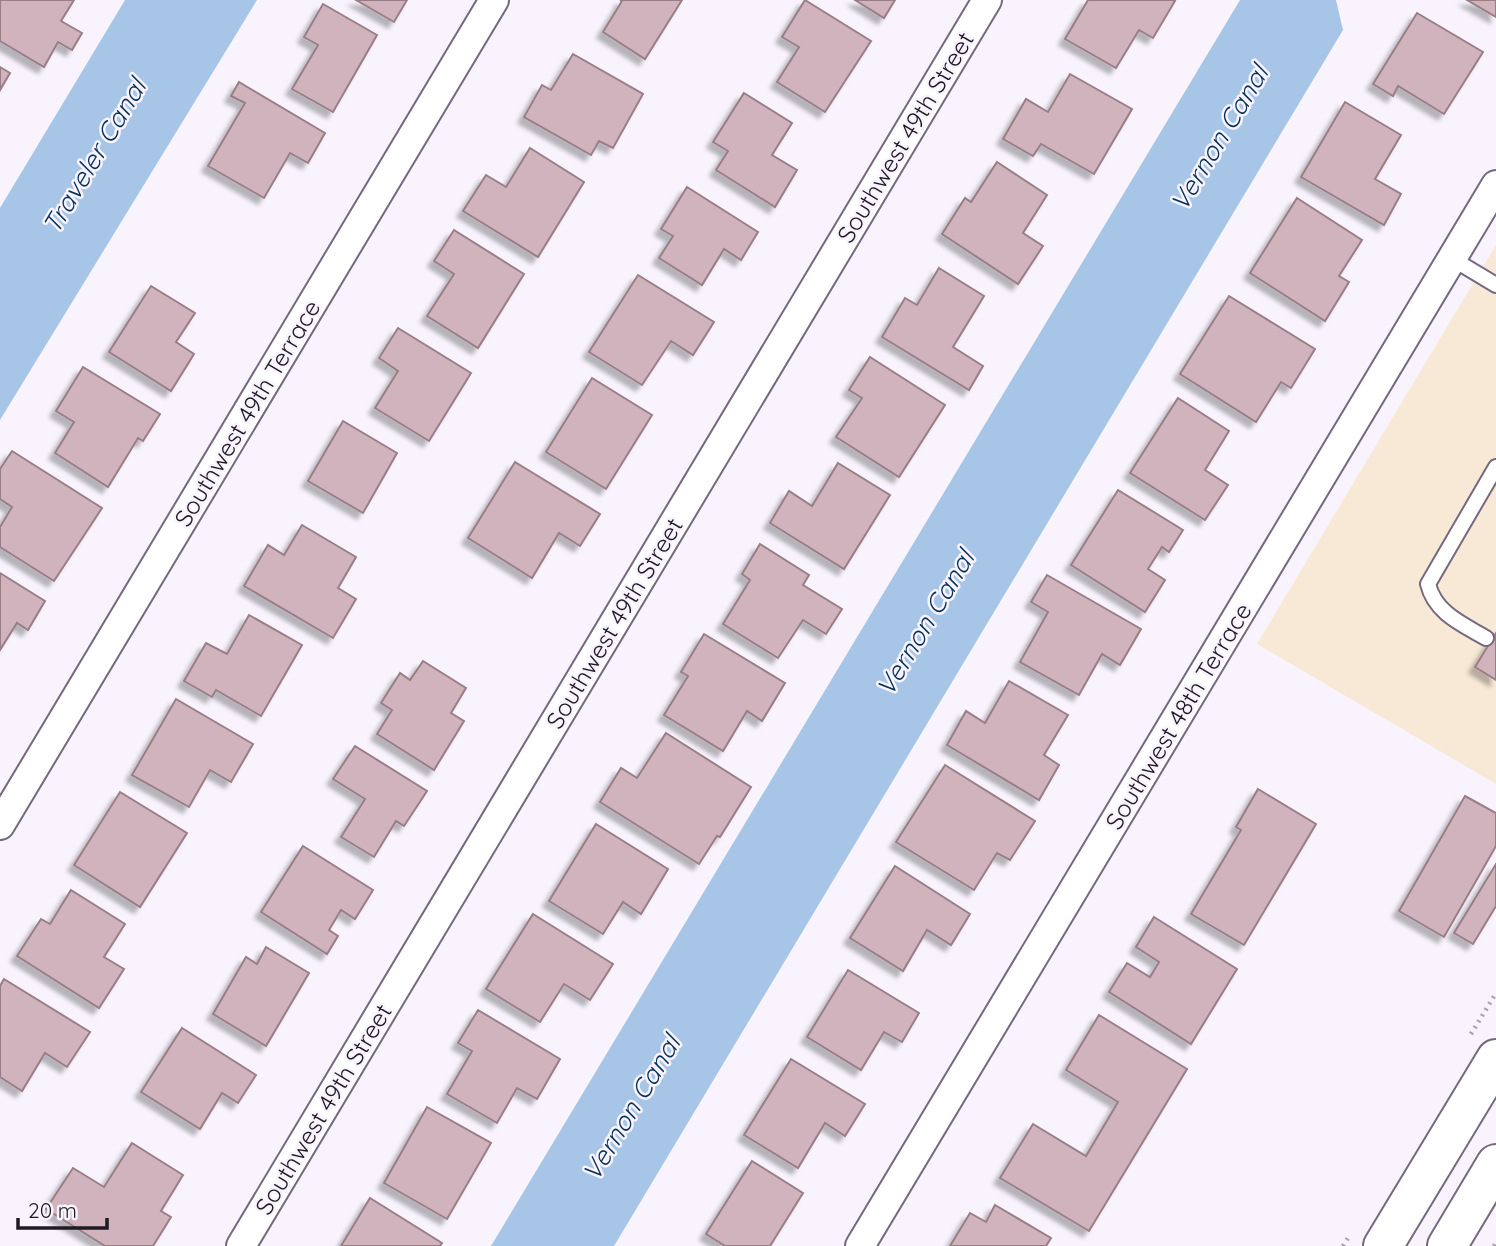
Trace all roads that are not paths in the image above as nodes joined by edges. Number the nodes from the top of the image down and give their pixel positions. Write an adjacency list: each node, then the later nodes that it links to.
1 (494, 0): 8 (street, Southwest 49th Terrace)
2 (987, 0): 11 (street, Southwest 49th Street)
3 (1496, 185): 4 (street, Southwest 48th Terrace)
4 (1451, 258): 5 (lane); 12 (street, Southwest 48th Terrace)
5 (1496, 285)
6 (1496, 467): 7 (lane)
7 (1486, 638)
8 (0, 825)
9 (1496, 1059): 13 (main road)
10 (1496, 1164): 14 (main road)
11 (241, 1246)
12 (860, 1246)
13 (1383, 1246)
14 (1447, 1246)

